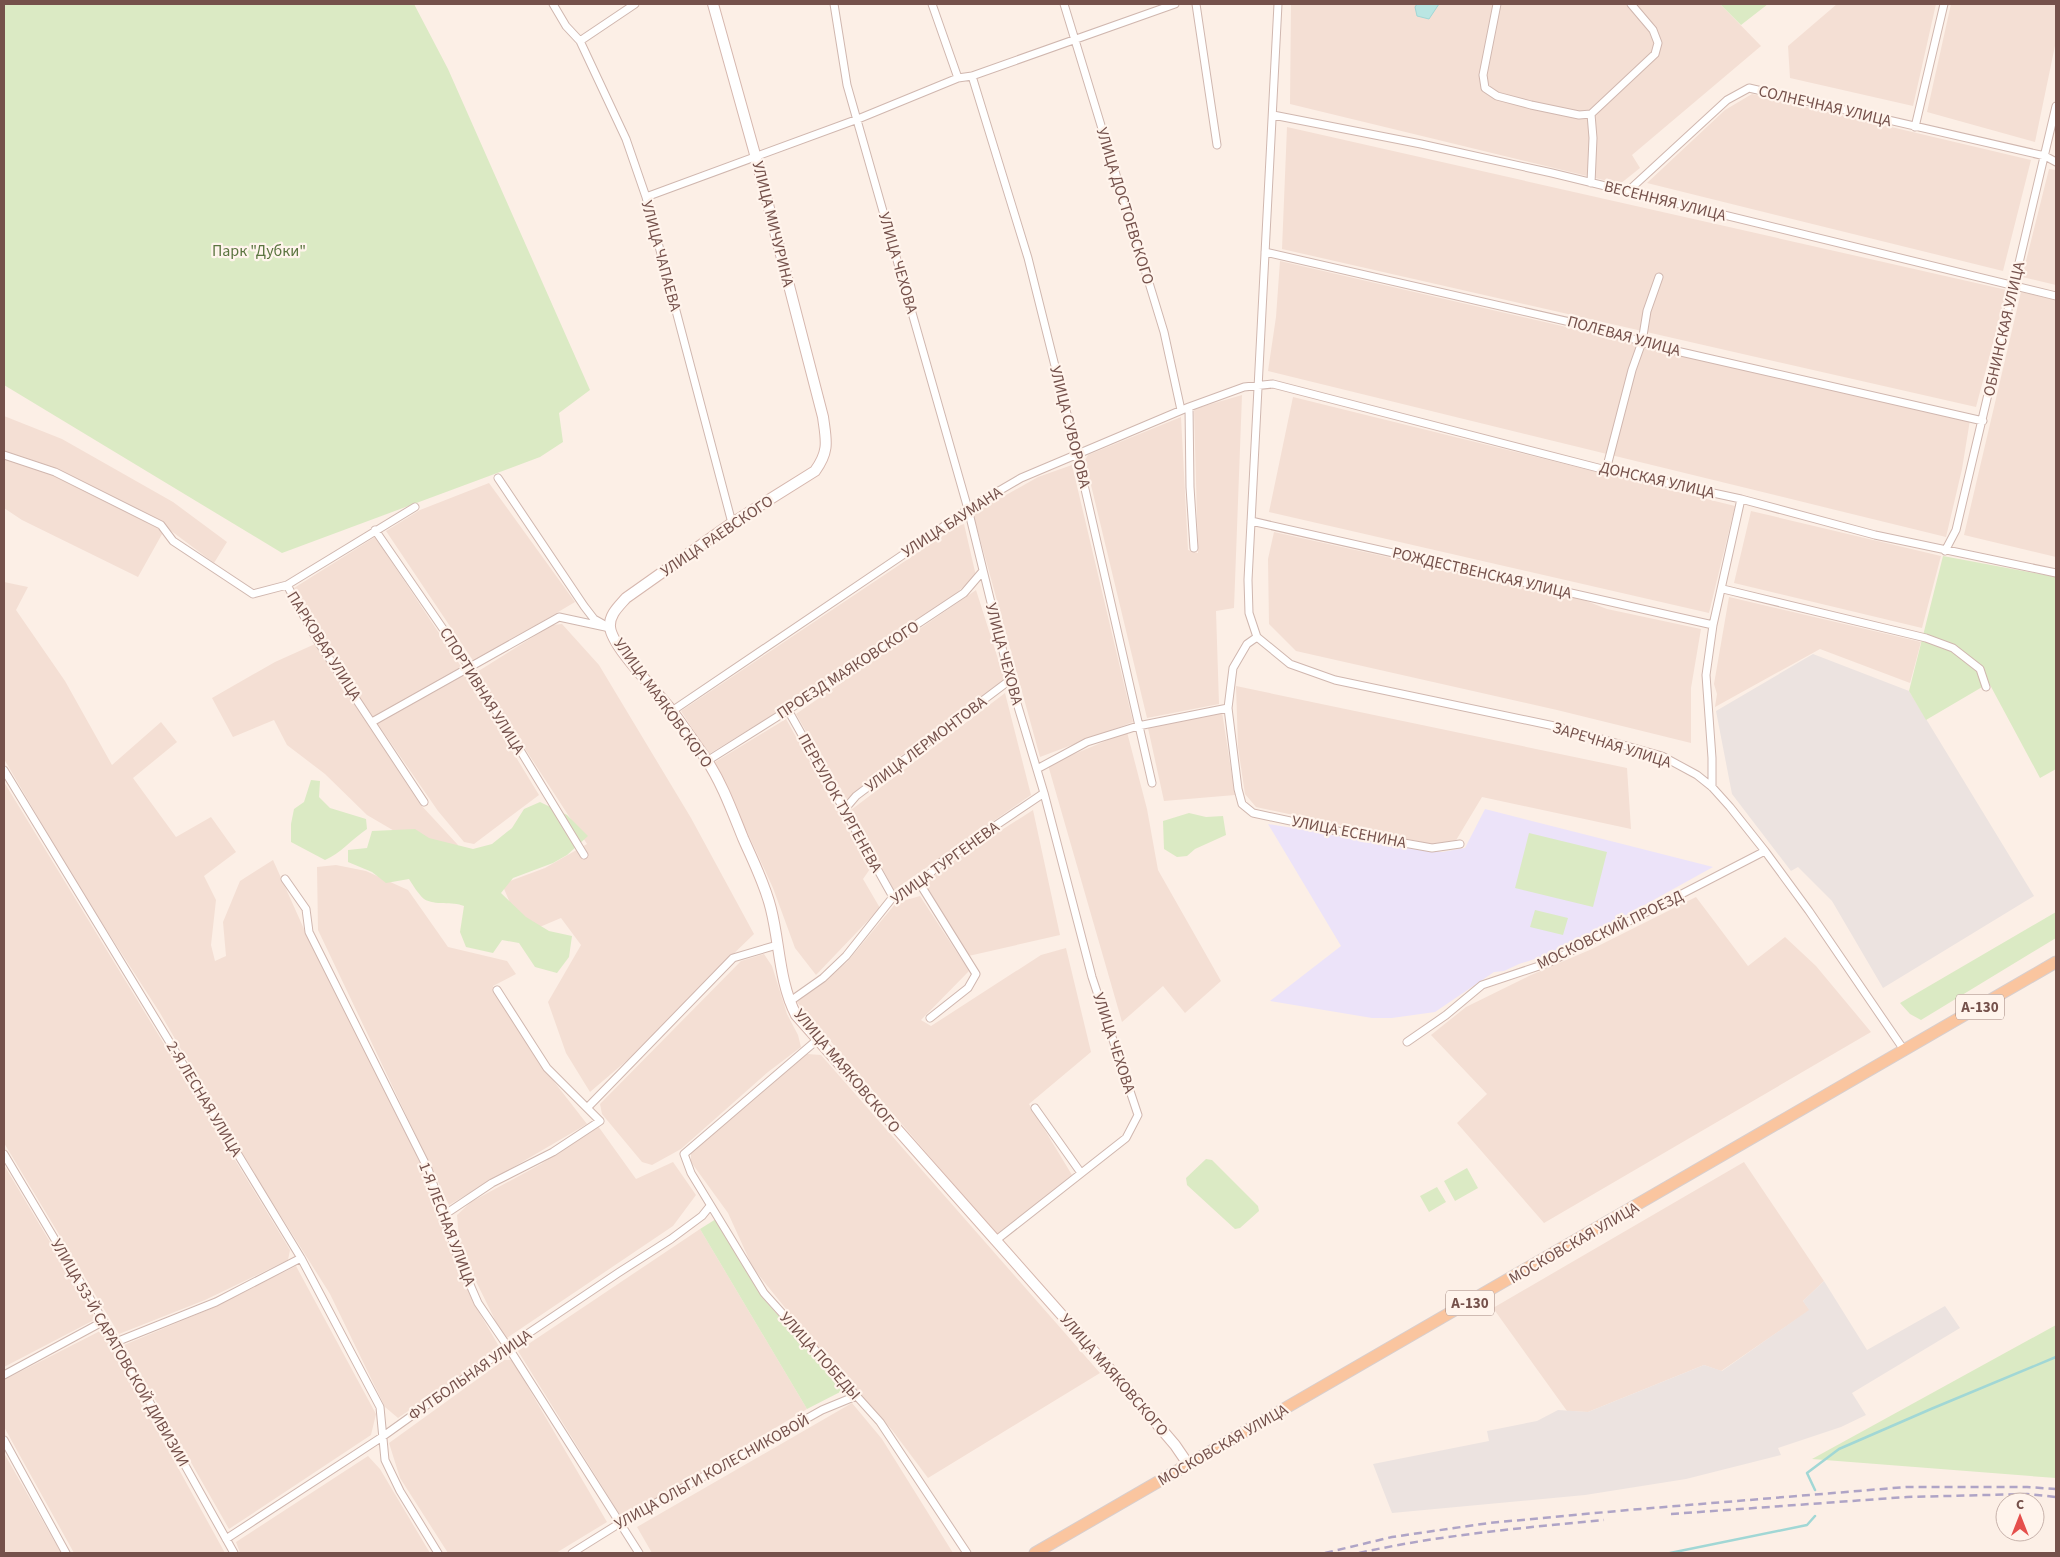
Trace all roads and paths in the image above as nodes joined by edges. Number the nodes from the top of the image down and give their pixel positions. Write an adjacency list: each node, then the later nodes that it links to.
1 (553, 4): 14 (street, УЛИЦА ЧАПАЕВА)
2 (635, 4): 14 (street)
3 (713, 4): 24 (street, УЛИЦА МИЧУРИНА)
4 (834, 4): 20 (street, УЛИЦА ЧЕХОВА)
5 (932, 4): 16 (street)
6 (1064, 4): 13 (street, УЛИЦА ДОСТОЕВСКОГО)
7 (1175, 4): 13 (street)
8 (1196, 4): 22 (street)
9 (1278, 4): 19 (street)
10 (1497, 4): 18 (street)
11 (1631, 4): 18 (street)
12 (1944, 4): 21 (street)
13 (1074, 40): 15 (street); 36 (street, УЛИЦА ДОСТОЕВСКОГО)
14 (580, 41): 28 (street, УЛИЦА ЧАПАЕВА)
15 (972, 76): 16 (street); 39 (street, УЛИЦА СУВОРОВА)
16 (958, 78): 20 (street)
17 (2056, 106): 23 (street, ОБНИНСКАЯ УЛИЦА)
18 (1591, 114): 26 (street)
19 (1273, 115): 26 (street, ВЕСЕННЯЯ УЛИЦА); 29 (street)
20 (858, 120): 24 (street); 45 (street, УЛИЦА ЧЕХОВА)
21 (1915, 127): 23 (street, СОЛНЕЧНАЯ УЛИЦА); 27 (street, СОЛНЕЧНАЯ УЛИЦА)
22 (1217, 145)
23 (2045, 156): 25 (street, СОЛНЕЧНАЯ УЛИЦА); 31 (street, ОБНИНСКАЯ УЛИЦА)
24 (756, 158): 28 (street); 38 (street, УЛИЦА МИЧУРИНА)
25 (2056, 162)
26 (1591, 183): 27 (street, ВЕСЕННЯЯ УЛИЦА)
27 (1627, 192): 31 (street, ВЕСЕННЯЯ УЛИЦА)
28 (646, 197): 47 (street, УЛИЦА ЧАПАЕВА)
29 (1265, 252): 33 (street, ПОЛЕВАЯ УЛИЦА); 34 (street)
30 (1659, 277): 33 (street)
31 (2014, 286): 32 (street, ВЕСЕННЯЯ УЛИЦА); 37 (street, ОБНИНСКАЯ УЛИЦА)
32 (2056, 296)
33 (1642, 342): 37 (street, ПОЛЕВАЯ УЛИЦА); 41 (street)
34 (1258, 385): 35 (street, УЛИЦА БАУМАНА); 41 (street, ДОНСКАЯ УЛИЦА); 46 (street)
35 (1189, 407): 36 (street, УЛИЦА БАУМАНА); 49 (street)
36 (1181, 410): 39 (street, УЛИЦА БАУМАНА)
37 (1983, 421): 50 (street, ОБНИНСКАЯ УЛИЦА)
38 (826, 446): 47 (street, УЛИЦА РАЕВСКОГО)
39 (1077, 454): 45 (street, УЛИЦА БАУМАНА); 65 (street, УЛИЦА СУВОРОВА)
40 (4, 455): 53 (street, ПАРКОВАЯ УЛИЦА)
41 (1606, 470): 43 (street, ДОНСКАЯ УЛИЦА)
42 (498, 478): 56 (street, УЛИЦА МАЯКОВСКОГО)
43 (1741, 499): 50 (street, ДОНСКАЯ УЛИЦА); 54 (street)
44 (415, 507): 48 (street)
45 (968, 509): 51 (street, УЛИЦА ЧЕХОВА); 63 (street, УЛИЦА БАУМАНА)
46 (1251, 521): 55 (street, РОЖДЕСТВЕНСКАЯ УЛИЦА); 57 (street)
47 (732, 523): 56 (street, УЛИЦА РАЕВСКОГО)
48 (375, 530): 53 (street); 58 (street, СПОРТИВНАЯ УЛИЦА)
49 (1194, 548)
50 (1945, 551): 52 (street, ДОНСКАЯ УЛИЦА)
51 (982, 572): 59 (street, УЛИЦА ЧЕХОВА); 62 (street, ПРОЕЗД МАЯКОВСКОГО)
52 (2056, 573)
53 (287, 585): 64 (street, ПАРКОВАЯ УЛИЦА)
54 (1723, 588): 55 (street); 60 (street)
55 (1713, 625): 70 (street)
56 (610, 628): 58 (street); 63 (street, УЛИЦА МАЯКОВСКОГО)
57 (1257, 637): 61 (street); 70 (street, ЗАРЕЧНАЯ УЛИЦА)
58 (470, 668): 64 (street); 76 (street, СПОРТИВНАЯ УЛИЦА)
59 (1010, 680): 67 (street, УЛИЦА ЧЕХОВА); 73 (street, УЛИЦА ЛЕРМОНТОВА)
60 (1986, 687)
61 (1228, 708): 65 (street); 74 (street, УЛИЦА ЕСЕНИНА)
62 (788, 710): 66 (street, ПРОЕЗД МАЯКОВСКОГО); 73 (street, ПЕРЕУЛОК ТУРГЕНЕВА)
63 (672, 712): 66 (street, УЛИЦА МАЯКОВСКОГО)
64 (372, 722): 72 (street, ПАРКОВАЯ УЛИЦА)
65 (1138, 726): 67 (street); 69 (street, УЛИЦА СУВОРОВА)
66 (707, 760): 80 (street, УЛИЦА МАЯКОВСКОГО)
67 (1037, 769): 71 (street, УЛИЦА ЧЕХОВА)
68 (4, 770): 95 (street, 2-Я ЛЕСНАЯ УЛИЦА)
69 (1152, 783)
70 (1712, 787): 75 (street, ЗАРЕЧНАЯ УЛИЦА)
71 (1044, 793): 78 (street, УЛИЦА ТУРГЕНЕВА); 91 (street, УЛИЦА ЧЕХОВА)
72 (424, 802)
73 (844, 810): 79 (street, ПЕРЕУЛОК ТУРГЕНЕВА)
74 (1460, 844)
75 (1765, 852): 86 (street, МОСКОВСКИЙ ПРОЕЗД); 87 (street, ЗАРЕЧНАЯ УЛИЦА)
76 (584, 855)
77 (285, 879): 93 (street, 1-Я ЛЕСНАЯ УЛИЦА)
78 (920, 884): 79 (street, УЛИЦА ТУРГЕНЕВА); 84 (street)
79 (893, 897): 83 (street, УЛИЦА ТУРГЕНЕВА)
80 (777, 945): 83 (street, УЛИЦА МАЯКОВСКОГО); 88 (street)
81 (2056, 962): 87 (main road, А-130)
82 (497, 990): 88 (street)
83 (789, 1002): 85 (street, УЛИЦА МАЯКОВСКОГО)
84 (930, 1018)
85 (816, 1040): 92 (street, УЛИЦА ПОБЕДЫ); 94 (street, УЛИЦА МАЯКОВСКОГО)
86 (1407, 1042)
87 (1904, 1050): 103 (main road, МОСКОВСКАЯ УЛИЦА / А-130)
88 (588, 1107): 93 (street)
89 (1035, 1108): 91 (street)
90 (4, 1154): 96 (street, УЛИЦА 53-Й САРАТОВСКОЙ ДИВИЗИИ)
91 (1081, 1173): 94 (street, УЛИЦА ЧЕХОВА)
92 (710, 1206): 98 (street, ФУТБОЛЬНАЯ УЛИЦА); 100 (street, УЛИЦА ПОБЕДЫ)
93 (444, 1215): 98 (street, 1-Я ЛЕСНАЯ УЛИЦА)
94 (995, 1241): 103 (street, УЛИЦА МАЯКОВСКОГО)
95 (301, 1258): 97 (street); 101 (street, 2-Я ЛЕСНАЯ УЛИЦА)
96 (104, 1321): 97 (street, УЛИЦА 53-Й САРАТОВСКОЙ ДИВИЗИИ); 99 (street)
97 (116, 1342): 105 (street, УЛИЦА 53-Й САРАТОВСКОЙ ДИВИЗИИ)
98 (508, 1347): 101 (street, ФУТБОЛЬНАЯ УЛИЦА); 104 (street, 1-Я ЛЕСНАЯ УЛИЦА)
99 (4, 1375)
100 (856, 1396): 104 (street, УЛИЦА ОЛЬГИ КОЛЕСНИКОВОЙ); 111 (street, УЛИЦА ПОБЕДЫ)
101 (382, 1437): 105 (street, ФУТБОЛЬНАЯ УЛИЦА); 108 (street, 2-Я ЛЕСНАЯ УЛИЦА)
102 (4, 1440): 106 (street)
103 (1188, 1464): 112 (main road, МОСКОВСКАЯ УЛИЦА / А-130)
104 (620, 1523): 109 (street, УЛИЦА ОЛЬГИ КОЛЕСНИКОВОЙ); 110 (street, 1-Я ЛЕСНАЯ УЛИЦА)
105 (226, 1539): 107 (street, УЛИЦА 53-Й САРАТОВСКОЙ ДИВИЗИИ)
106 (66, 1553)
107 (234, 1553)
108 (438, 1553)
109 (572, 1553)
110 (639, 1553)
111 (967, 1553)
112 (1035, 1553)

